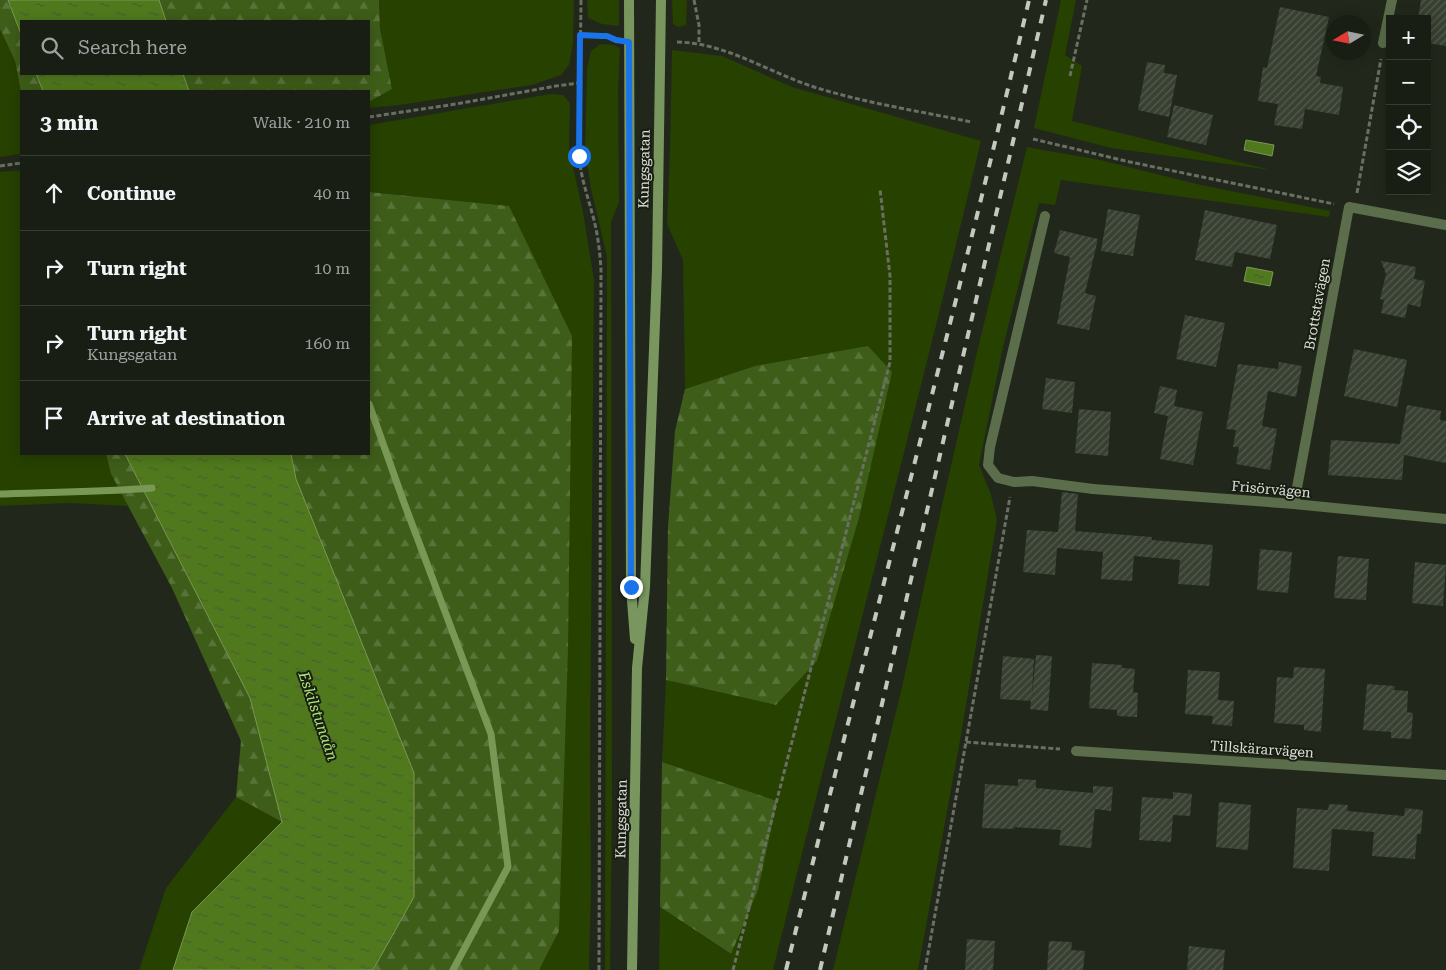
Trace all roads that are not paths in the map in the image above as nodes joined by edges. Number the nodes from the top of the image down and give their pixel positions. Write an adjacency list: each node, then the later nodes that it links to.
1 (629, 0): 9 (main road, Kungsgatan)
2 (661, 0): 9 (main road, Kungsgatan)
3 (1392, 0): 4 (street)
4 (1384, 43)
5 (1045, 216): 7 (street, Frisörvägen)
6 (1446, 225): 7 (street, Brottstavägen)
7 (1294, 504): 8 (street, Frisörvägen)
8 (1446, 519)
9 (637, 668): 12 (main road, Kungsgatan)
10 (1076, 751): 11 (street, Tillskärarvägen)
11 (1446, 775)
12 (632, 970)

